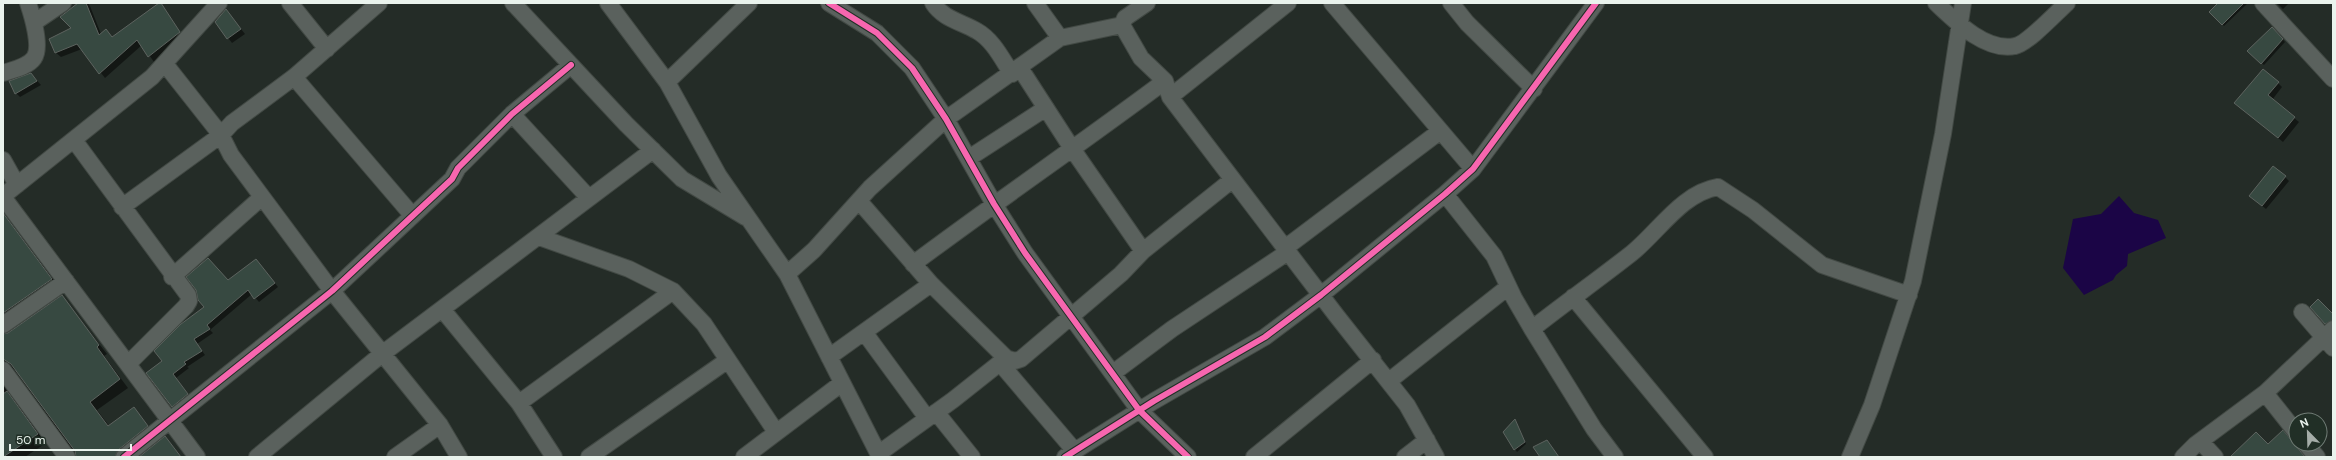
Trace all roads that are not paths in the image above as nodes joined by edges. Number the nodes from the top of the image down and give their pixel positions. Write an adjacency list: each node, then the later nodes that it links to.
1 (28, 3): 21 (street)
2 (63, 3): 21 (street)
3 (219, 3): 26 (street)
4 (290, 3): 25 (street)
5 (379, 3): 25 (street)
6 (513, 3): 27 (street)
7 (608, 3): 33 (street)
8 (749, 3): 33 (street)
9 (829, 3): 38 (street)
10 (933, 3): 28 (street)
11 (1035, 3): 24 (street)
12 (1288, 3): 35 (street)
13 (1332, 3): 39 (street)
14 (1451, 3): 34 (street)
15 (1596, 3): 34 (street)
16 (1936, 3): 23 (street)
17 (1963, 3): 23 (street)
18 (2067, 3): 23 (street)
19 (2263, 3): 31 (street)
20 (1138, 6): 22 (street)
21 (35, 22): 29 (street)
22 (1122, 25): 24 (street); 32 (street)
23 (1960, 26): 69 (street)
24 (1060, 38): 28 (street)
25 (327, 49): 30 (street)
26 (165, 64): 40 (street); 41 (street)
27 (571, 65): 37 (street); 42 (street)
28 (1016, 71): 36 (street); 38 (street)
29 (3, 73)
30 (294, 77): 40 (street); 56 (street)
31 (2333, 79)
32 (1165, 81): 35 (street); 43 (street)
33 (667, 82): 57 (street)
34 (1534, 90): 46 (street)
35 (1170, 97): 47 (street)
36 (1046, 108): 43 (street); 44 (street)
37 (512, 114): 52 (street); 56 (street)
38 (946, 119): 44 (street); 53 (street)
39 (1439, 132): 46 (street); 59 (street)
40 (221, 135): 51 (street); 55 (street)
41 (74, 140): 48 (street); 55 (street)
42 (653, 150): 52 (street); 57 (street)
43 (1073, 150): 54 (street); 60 (street)
44 (969, 158): 54 (street)
45 (3, 160): 48 (street)
46 (1473, 169): 49 (street)
47 (1232, 180): 59 (street); 60 (street)
48 (17, 185): 50 (street)
49 (1445, 194): 66 (street); 70 (street)
50 (3, 197): 64 (street)
51 (262, 197): 63 (street); 67 (street)
52 (589, 198): 58 (street)
53 (859, 201): 61 (street); 62 (street)
54 (994, 204): 61 (street); 74 (street)
55 (122, 207): 63 (street)
56 (412, 215): 67 (street)
57 (750, 220): 62 (street)
58 (539, 237): 68 (street); 72 (street)
59 (1287, 250): 70 (street); 86 (street)
60 (1143, 251): 74 (street)
61 (914, 264): 65 (street)
62 (787, 274): 80 (street)
63 (172, 277): 84 (street)
64 (66, 281): 75 (street); 84 (street)
65 (931, 284): 77 (street); 82 (street)
66 (1508, 287): 76 (street); 87 (street)
67 (332, 290): 79 (street); 93 (street)
68 (673, 290): 81 (street); 90 (street)
69 (1909, 295): 71 (street); 118 (street)
70 (1322, 296): 83 (street); 91 (street)
71 (1573, 297): 76 (street); 117 (street)
72 (442, 309): 79 (street); 90 (street)
73 (2302, 312): 78 (street)
74 (1072, 316): 82 (street); 86 (street)
75 (3, 325)
76 (1532, 329): 116 (street)
77 (864, 332): 80 (street); 92 (street)
78 (2330, 338): 89 (street)
79 (382, 354): 95 (street); 105 (street)
80 (829, 358): 88 (street)
81 (728, 360): 96 (street); 109 (street)
82 (1003, 360): 92 (street); 100 (street)
83 (1373, 360): 87 (street); 113 (street)
84 (128, 364): 93 (street)
85 (3, 370): 102 (street)
86 (1112, 372): 91 (street)
87 (1389, 381): 97 (street)
88 (842, 383): 96 (street); 101 (street)
89 (2265, 393): 94 (street); 98 (street)
90 (519, 403): 108 (street)
91 (1139, 410): 100 (street); 112 (street)
92 (932, 415): 101 (street); 111 (street)
93 (170, 422): 103 (street); 104 (street)
94 (2288, 422)
95 (440, 426): 106 (street); 107 (street)
96 (776, 432): 99 (street)
97 (1427, 440): 114 (street); 115 (street)
98 (2199, 443): 119 (street); 120 (street)
99 (760, 452): 110 (street)
100 (1069, 454)
101 (879, 455)
102 (67, 457)
103 (124, 457)
104 (197, 457)
105 (258, 457)
106 (395, 457)
107 (459, 457)
108 (554, 457)
109 (589, 457)
110 (744, 457)
111 (972, 457)
112 (1188, 457)
113 (1254, 457)
114 (1405, 457)
115 (1436, 457)
116 (1615, 457)
117 (1705, 457)
118 (1850, 457)
119 (2183, 457)
120 (2215, 457)

